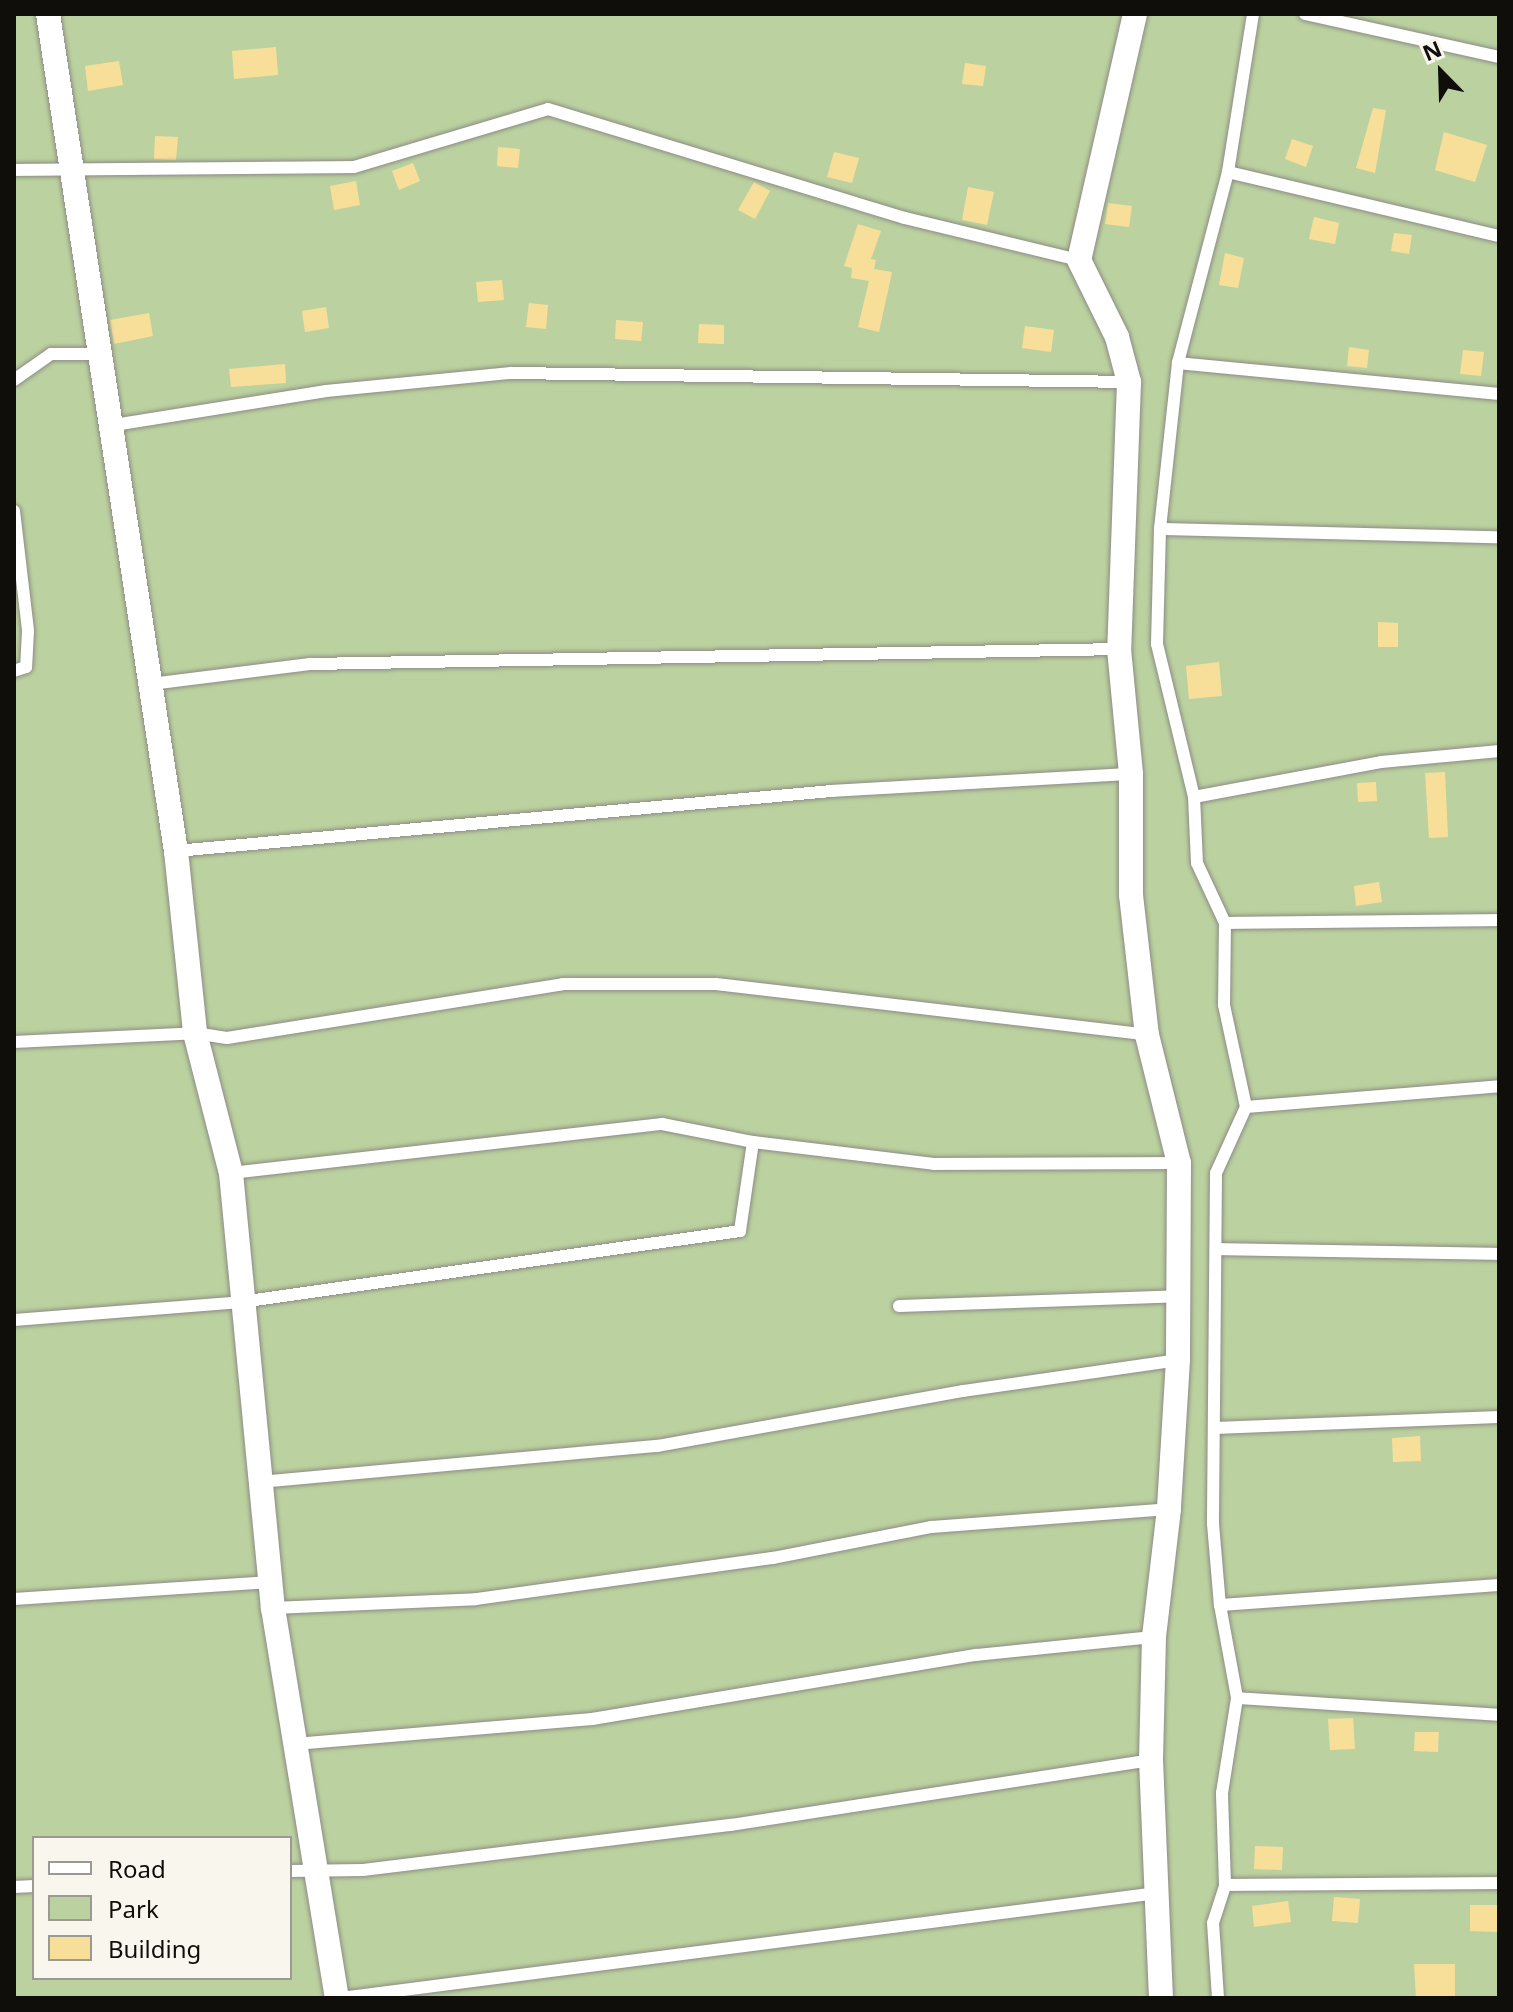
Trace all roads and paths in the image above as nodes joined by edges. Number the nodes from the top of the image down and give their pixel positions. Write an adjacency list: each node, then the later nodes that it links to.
1 (48, 14): 6 (street)
2 (1135, 14): 10 (street)
3 (1253, 14): 8 (lane)
4 (1305, 14): 5 (lane)
5 (1499, 57)
6 (70, 168): 7 (lane); 10 (lane); 11 (street)
7 (14, 170)
8 (1228, 172): 9 (lane); 12 (lane)
9 (1499, 236)
10 (1079, 260): 14 (street)
11 (99, 354): 13 (lane); 16 (street)
12 (1178, 363): 15 (lane); 18 (lane)
13 (14, 380)
14 (1129, 382): 16 (lane); 20 (street)
15 (1499, 394)
16 (114, 425): 22 (street)
17 (14, 511): 21 (lane)
18 (1160, 529): 19 (lane); 25 (lane)
19 (1499, 537)
20 (1119, 649): 22 (lane); 24 (street)
21 (14, 671)
22 (151, 684): 26 (street)
23 (1499, 751): 25 (lane)
24 (1131, 774): 26 (lane); 30 (street)
25 (1194, 797): 28 (lane)
26 (176, 851): 29 (street)
27 (1499, 920): 28 (lane)
28 (1225, 923): 33 (lane)
29 (195, 1033): 30 (lane); 31 (lane); 36 (street)
30 (1147, 1035): 35 (street)
31 (14, 1042)
32 (1499, 1086): 33 (lane)
33 (1246, 1107): 37 (lane)
34 (753, 1142): 35 (lane); 36 (lane); 40 (lane)
35 (1179, 1163): 39 (street)
36 (231, 1173): 40 (street)
37 (1218, 1249): 38 (lane); 45 (lane)
38 (1499, 1254)
39 (1179, 1296): 41 (lane); 43 (street)
40 (241, 1302): 42 (lane); 46 (street)
41 (899, 1306)
42 (14, 1320)
43 (1178, 1360): 46 (lane); 47 (street)
44 (1499, 1417): 45 (lane)
45 (1214, 1428): 51 (lane)
46 (260, 1482): 48 (street)
47 (1169, 1509): 52 (lane); 53 (street)
48 (270, 1582): 50 (lane); 52 (street)
49 (1499, 1585): 51 (lane)
50 (14, 1599)
51 (1220, 1605): 54 (lane)
52 (273, 1608): 56 (street)
53 (1154, 1637): 56 (lane); 57 (street)
54 (1237, 1698): 55 (lane); 61 (lane)
55 (1499, 1715)
56 (295, 1744): 58 (street)
57 (1151, 1760): 58 (lane); 62 (street)
58 (317, 1870): 59 (lane); 63 (street)
59 (292, 1871)
60 (1499, 1883): 61 (lane)
61 (1225, 1885): 65 (lane)
62 (1157, 1893): 63 (lane); 64 (street)
63 (339, 1998)
64 (1161, 1998)
65 (1218, 1998)

